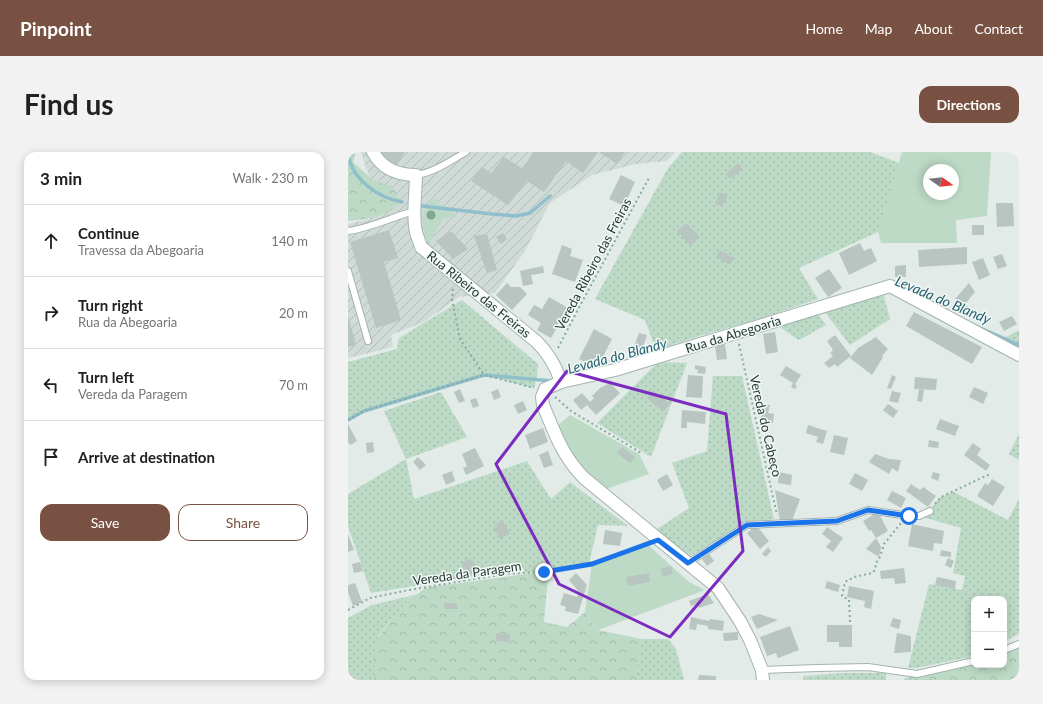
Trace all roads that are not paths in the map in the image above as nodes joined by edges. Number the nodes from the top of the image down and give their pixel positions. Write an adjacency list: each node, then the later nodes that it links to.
1 (373, 152): 3 (street)
2 (466, 152): 3 (lane)
3 (416, 175): 4 (street, Rua Ribeiro das Freiras)
4 (414, 211): 5 (lane); 9 (street, Rua Ribeiro das Freiras)
5 (348, 231)
6 (348, 271): 7 (lane)
7 (368, 341)
8 (1019, 356): 9 (street, Rua da Abegoaria)
9 (561, 382): 11 (street, Rua da Abegoaria)
10 (930, 510): 11 (lane)
11 (688, 563): 15 (street)
12 (1019, 644): 13 (lane)
13 (1007, 649)
14 (971, 662): 15 (lane)
15 (763, 675)

